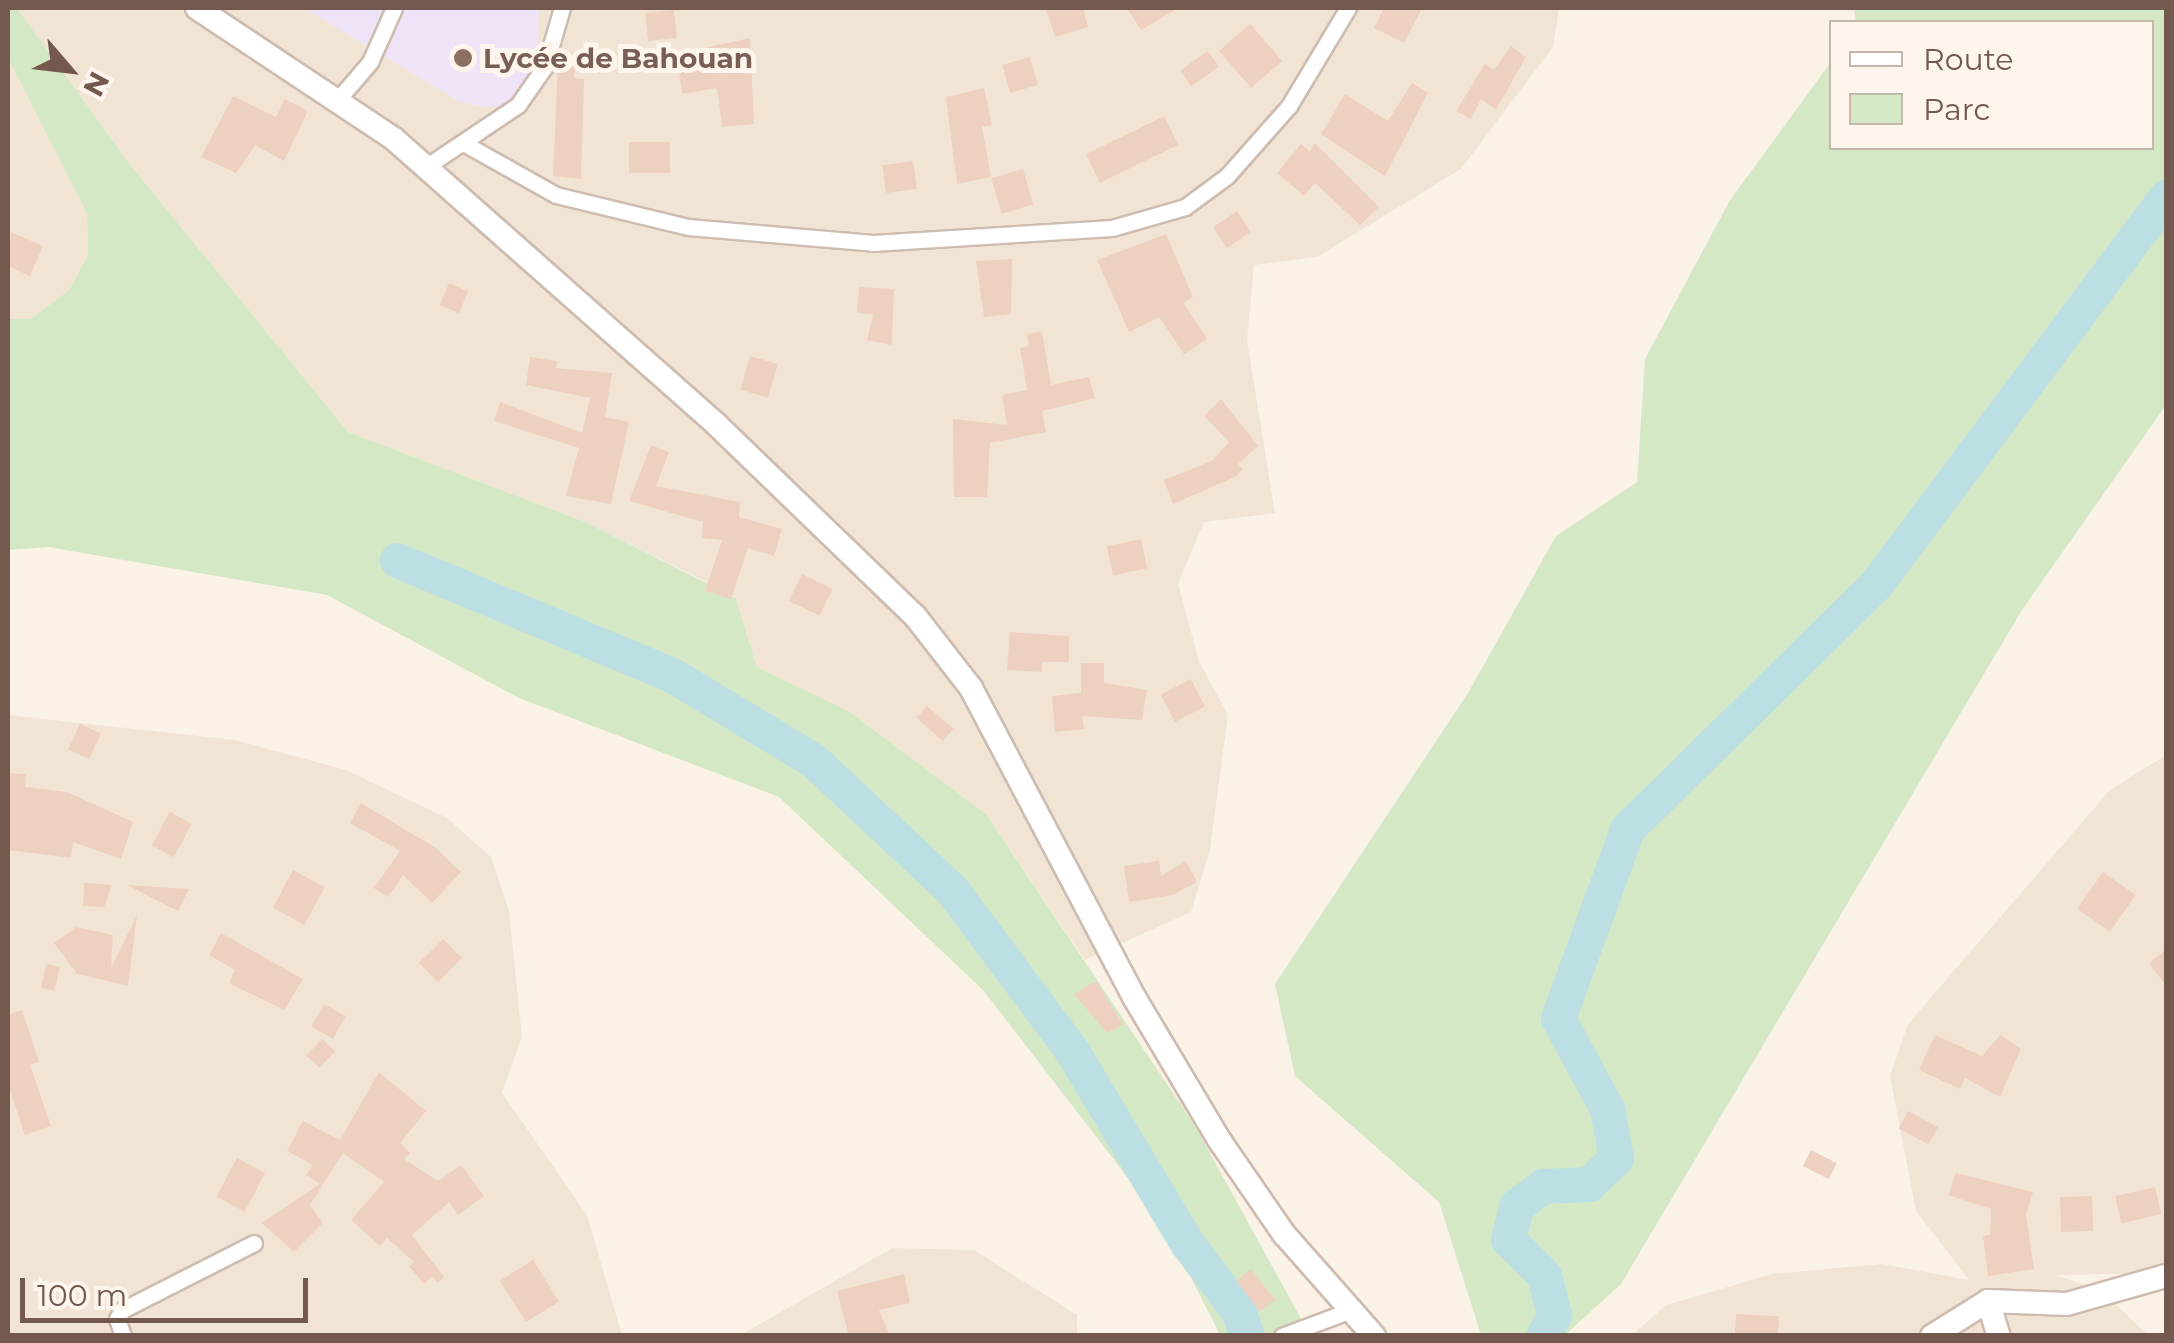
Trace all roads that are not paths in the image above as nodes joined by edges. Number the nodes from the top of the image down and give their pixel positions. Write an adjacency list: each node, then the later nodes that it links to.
1 (196, 8): 5 (main road)
2 (394, 8): 5 (street)
3 (562, 8): 6 (street)
4 (1348, 8): 6 (street)
5 (340, 97): 7 (main road)
6 (466, 145): 7 (street)
7 (424, 168): 11 (main road)
8 (254, 1243): 12 (street)
9 (2166, 1276): 10 (main road)
10 (1988, 1301): 15 (main road); 16 (main road)
11 (1351, 1310): 13 (street); 14 (main road)
12 (123, 1336)
13 (1282, 1336)
14 (1374, 1336)
15 (1932, 1336)
16 (1999, 1336)

